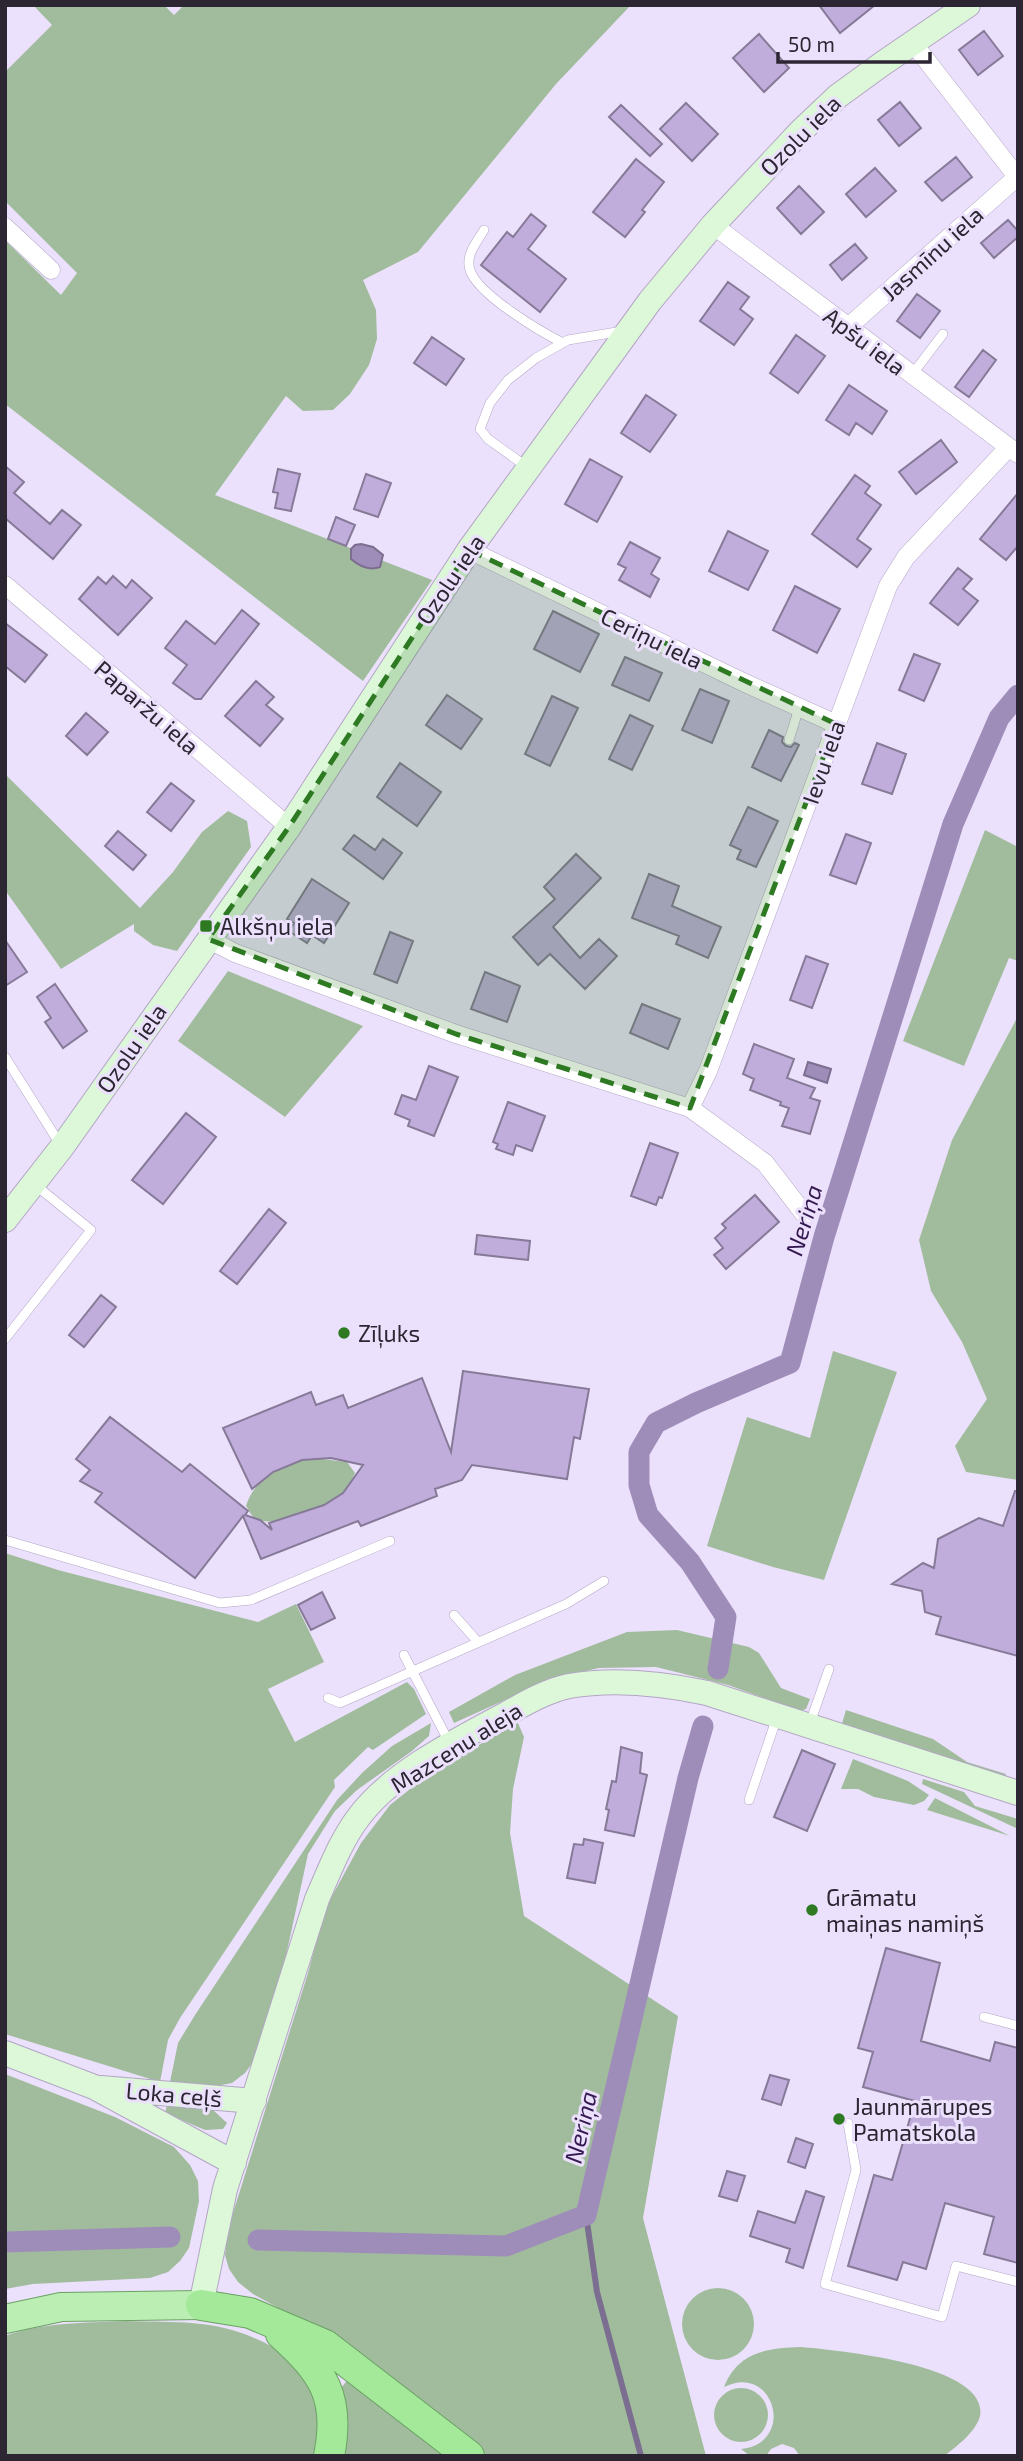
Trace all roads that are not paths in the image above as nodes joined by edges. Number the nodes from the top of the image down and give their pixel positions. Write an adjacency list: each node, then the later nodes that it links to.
1 (968, 5): 2 (main road, Ozolu iela)
2 (913, 43): 3 (street); 4 (main road, Ozolu iela)
3 (1018, 178): 8 (street, Jasmīnu iela)
4 (713, 225): 8 (street, Apšu iela); 9 (main road, Ozolu iela)
5 (5, 227): 7 (street)
6 (484, 230): 11 (lane)
7 (51, 270)
8 (847, 328): 12 (street, Apšu iela)
9 (628, 331): 11 (lane); 14 (main road, Ozolu iela)
10 (943, 334): 12 (lane)
11 (563, 342): 14 (lane)
12 (911, 376): 13 (street, Apšu iela)
13 (1013, 451): 18 (street, Ievu iela)
14 (528, 468): 15 (main road, Ozolu iela)
15 (469, 550): 17 (street, Ceriņu iela); 20 (main road, Ozolu iela)
16 (5, 585): 20 (street, Paparžu iela)
17 (799, 708): 18 (street, Ceriņu iela); 19 (lane)
18 (836, 724): 23 (street, Ievu iela)
19 (789, 740)
20 (289, 827): 21 (main road, Ozolu iela)
21 (208, 939): 23 (street); 24 (main road, Ozolu iela)
22 (5, 1057): 24 (lane)
23 (690, 1108): 26 (street)
24 (62, 1147): 25 (main road, Ozolu iela)
25 (33, 1184): 27 (main road, Ozolu iela); 28 (lane)
26 (805, 1216)
27 (5, 1220)
28 (5, 1339)
29 (5, 1540): 30 (lane)
30 (390, 1541)
31 (604, 1581): 33 (lane)
32 (454, 1615): 33 (lane)
33 (478, 1642): 36 (lane)
34 (404, 1655): 36 (lane)
35 (829, 1669): 39 (lane)
36 (413, 1673): 37 (lane); 40 (lane)
37 (328, 1698)
38 (777, 1715): 39 (main road, Mazcenu aleja); 40 (main road, Mazcenu aleja); 42 (lane)
39 (810, 1726): 41 (main road, Mazcenu aleja)
40 (450, 1746): 47 (main road, Mazcenu aleja)
41 (1018, 1793)
42 (749, 1800)
43 (984, 2017): 44 (lane)
44 (1018, 2026)
45 (5, 2053): 46 (main road, Loka ceļš)
46 (94, 2087): 47 (main road, Loka ceļš); 49 (main road, Loka ceļš)
47 (254, 2101): 49 (main road, Mazcenu aleja)
48 (848, 2123): 50 (lane)
49 (234, 2163): 51 (main road, Mazcenu aleja)
50 (1018, 2282)
51 (201, 2305): 52 (main road); 53 (highway)
52 (5, 2319)
53 (265, 2319): 54 (highway); 55 (highway)
54 (329, 2456)
55 (469, 2456)

